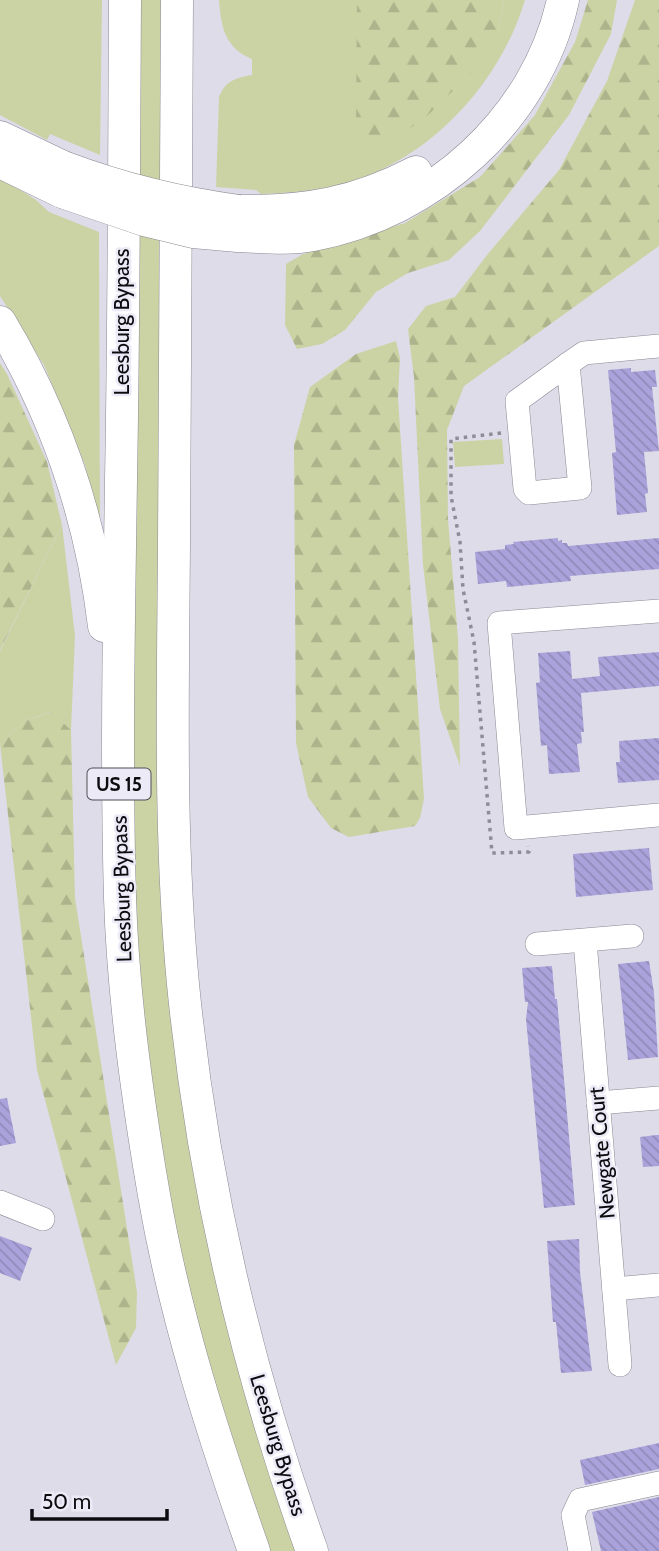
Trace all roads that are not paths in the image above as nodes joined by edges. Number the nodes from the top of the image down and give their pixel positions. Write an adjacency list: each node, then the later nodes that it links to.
1 (125, 0): 13 (highway, Leesburg Bypass / US 15)
2 (180, 0): 27 (highway, Leesburg Bypass / US 15)
3 (548, 0): 8 (highway)
4 (563, 0): 8 (highway)
5 (0, 136): 7 (highway)
6 (0, 162): 7 (highway)
7 (62, 179): 8 (highway, bridge)
8 (239, 224)
9 (0, 322): 13 (highway)
10 (659, 346): 11 (street)
11 (568, 364): 11 (street)
12 (659, 611): 14 (street)
13 (119, 754): 26 (highway, Leesburg Bypass / US 15)
14 (659, 816)
15 (632, 936): 16 (street)
16 (585, 941): 17 (street); 19 (street, Newgate Court)
17 (537, 944)
18 (659, 1098): 19 (street)
19 (598, 1103): 23 (street, Newgate Court)
20 (0, 1202): 21 (street)
21 (43, 1219)
22 (659, 1285): 23 (street)
23 (614, 1289): 24 (street, Newgate Court)
24 (620, 1365)
25 (659, 1483): 28 (street)
26 (254, 1551)
27 (312, 1551)
28 (580, 1551)

